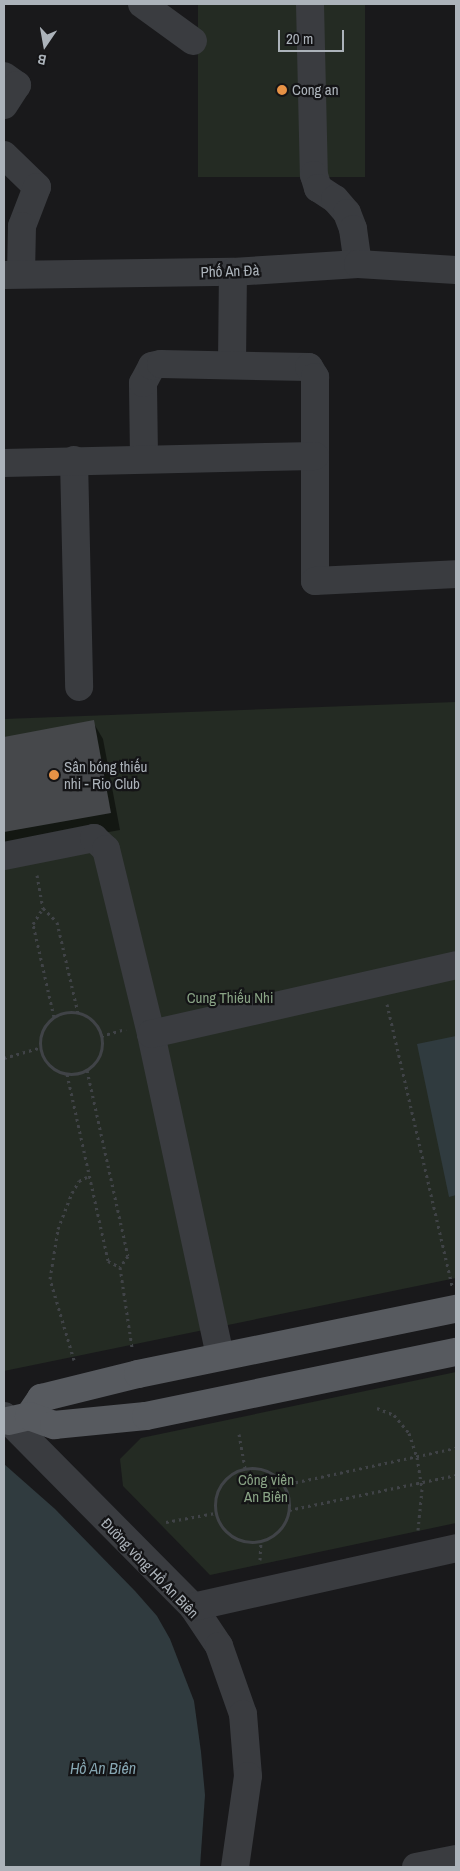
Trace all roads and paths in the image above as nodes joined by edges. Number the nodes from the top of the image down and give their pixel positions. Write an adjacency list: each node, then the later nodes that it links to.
1 (142, 4): 3 (street)
2 (310, 4): 7 (street)
3 (193, 41)
4 (4, 76): 5 (street)
5 (4, 105)
6 (4, 155): 10 (street)
7 (358, 264): 8 (street, Phố An Đà); 9 (street, Phố An Đà)
8 (456, 270)
9 (233, 272): 10 (street, Phố An Đà); 11 (street)
10 (12, 274)
11 (232, 364): 12 (street); 13 (street)
12 (315, 456): 13 (street); 16 (street)
13 (144, 457): 14 (street)
14 (74, 460): 15 (street); 17 (street)
15 (4, 463)
16 (456, 574)
17 (79, 687)
18 (4, 856): 25 (street)
19 (36, 870): 20 (path)
20 (44, 908): 23 (path); 24 (path)
21 (456, 965): 25 (street)
22 (386, 996): 33 (path)
23 (78, 1012): 24 (path); 26 (path)
24 (54, 1017): 27 (path)
25 (140, 1031): 26 (path); 37 (street)
26 (101, 1036): 29 (path)
27 (40, 1048): 28 (path); 30 (path)
28 (4, 1058)
29 (87, 1070): 30 (path); 32 (path)
30 (67, 1074): 31 (path)
31 (87, 1177): 32 (path); 38 (path)
32 (120, 1267): 35 (path)
33 (456, 1295)
34 (456, 1309): 37 (main road)
35 (132, 1347)
36 (456, 1352): 40 (main road)
37 (220, 1357): 40 (main road)
38 (74, 1360)
39 (377, 1408): 43 (path)
40 (14, 1418): 55 (street, Đường vòng Hồ An Biên)
41 (239, 1434): 44 (path)
42 (456, 1448): 43 (path)
43 (417, 1456): 46 (path); 47 (path)
44 (245, 1468): 47 (path); 49 (path)
45 (456, 1475): 46 (path)
46 (420, 1482): 48 (path); 51 (path)
47 (283, 1485): 48 (path)
48 (289, 1510): 52 (path)
49 (215, 1513): 50 (path); 52 (path)
50 (166, 1522)
51 (418, 1530)
52 (261, 1542): 54 (path)
53 (456, 1548): 55 (street)
54 (260, 1560)
55 (193, 1607): 56 (street, Đường vòng Hồ An Biên)
56 (235, 1867)

